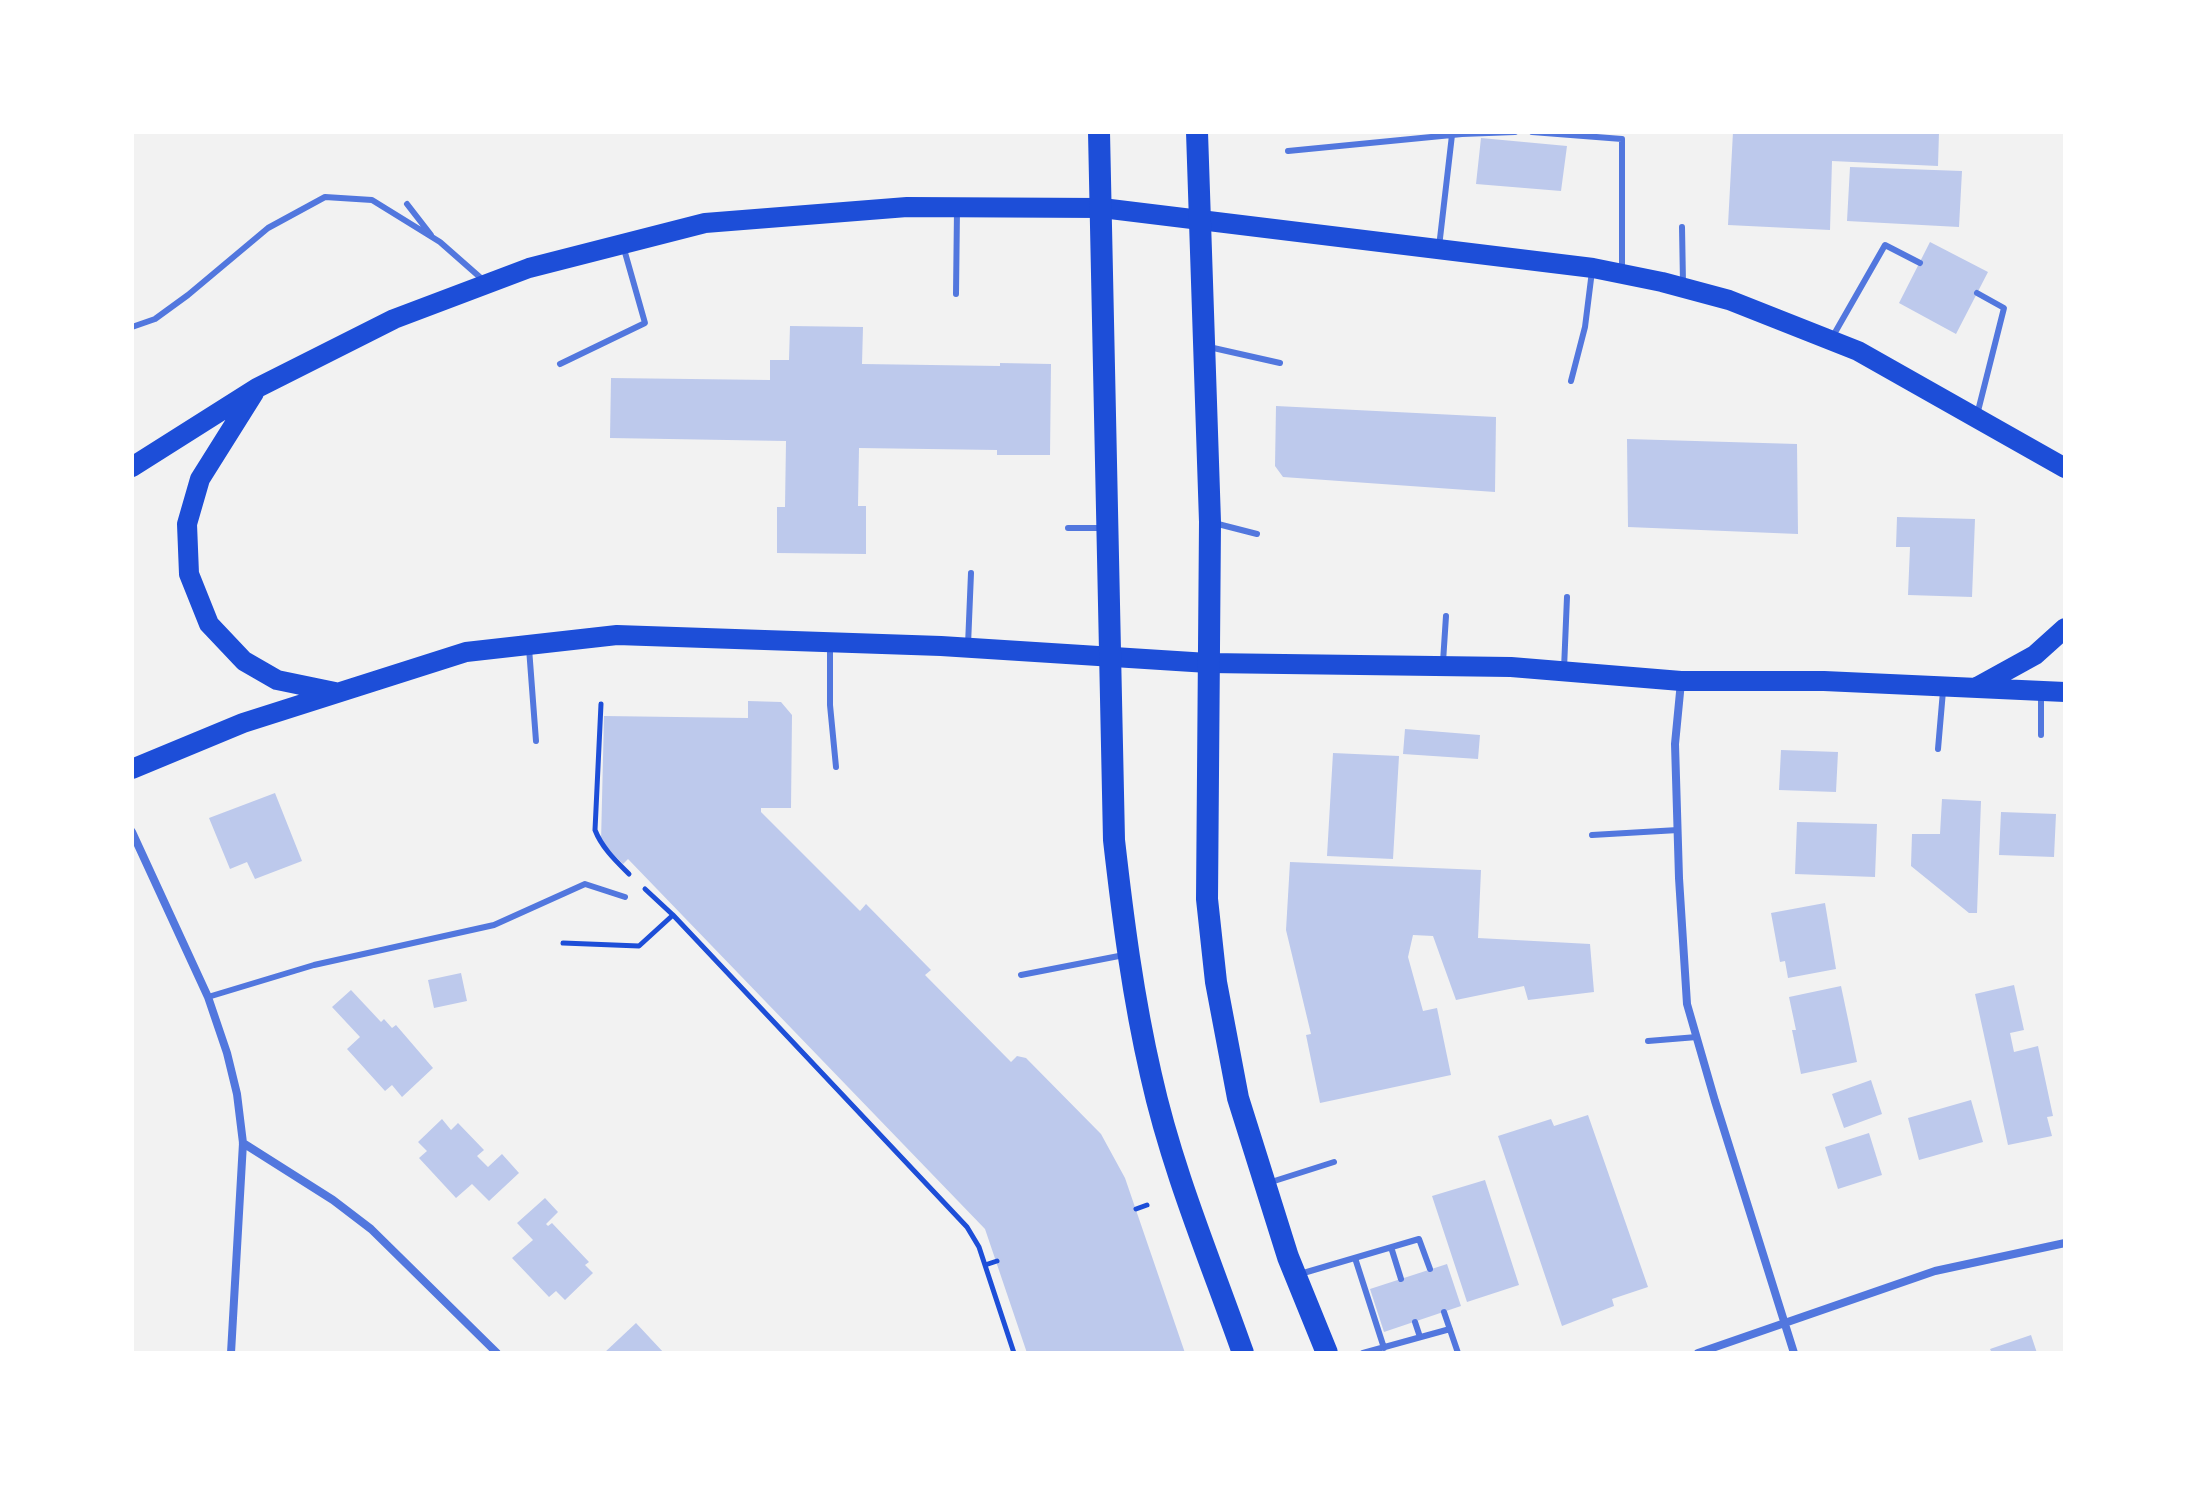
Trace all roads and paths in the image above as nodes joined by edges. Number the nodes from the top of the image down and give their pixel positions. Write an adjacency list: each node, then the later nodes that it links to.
1 (1099, 132): 9 (highway)
2 (1197, 132): 10 (highway)
3 (1515, 132): 5 (lane)
4 (1532, 132): 17 (lane)
5 (1452, 135): 6 (lane); 14 (lane)
6 (1288, 151)
7 (407, 204): 12 (lane)
8 (957, 207): 9 (main road); 13 (main road); 21 (lane)
9 (1102, 208): 10 (main road); 34 (highway)
10 (1200, 218): 14 (main road); 24 (highway)
11 (1682, 227): 19 (lane)
12 (433, 238): 18 (lane); 22 (lane)
13 (623, 245): 18 (main road); 26 (lane)
14 (1439, 248): 16 (main road)
15 (1920, 263): 23 (lane)
16 (1593, 268): 17 (main road); 27 (lane)
17 (1622, 274): 19 (main road)
18 (488, 284): 28 (main road)
19 (1683, 288): 23 (main road)
20 (1977, 293): 29 (lane)
21 (956, 294)
22 (132, 327)
23 (1830, 340): 29 (main road)
24 (1206, 346): 25 (lane); 32 (highway)
25 (1280, 363)
26 (560, 364)
27 (1571, 381)
28 (257, 388): 30 (main road); 51 (main road)
29 (1977, 418): 31 (main road)
30 (132, 467)
31 (2065, 468)
32 (1210, 522): 35 (lane); 44 (highway)
33 (1068, 528): 34 (lane)
34 (1106, 528): 43 (highway)
35 (1257, 534)
36 (971, 573): 42 (lane)
37 (1567, 597): 46 (lane)
38 (1446, 616): 45 (lane)
39 (2065, 628): 49 (main road)
40 (830, 644): 41 (main road); 42 (main road); 57 (lane)
41 (529, 645): 51 (main road); 55 (lane)
42 (968, 648): 43 (main road)
43 (1108, 657): 44 (main road); 65 (highway)
44 (1208, 663): 45 (main road); 74 (highway)
45 (1442, 666): 46 (main road)
46 (1564, 671): 47 (main road)
47 (1681, 681): 48 (main road); 59 (street)
48 (1943, 687): 49 (main road); 56 (lane)
49 (1977, 687): 50 (main road)
50 (2041, 691): 52 (main road); 54 (lane)
51 (335, 692): 58 (main road)
52 (2065, 692)
53 (601, 704): 63 (path)
54 (2041, 735)
55 (536, 741)
56 (1938, 749)
57 (836, 767)
58 (132, 769)
59 (1678, 830): 61 (lane); 69 (street)
60 (132, 832): 67 (street)
61 (1592, 835)
62 (625, 897): 67 (lane)
63 (673, 915): 64 (path); 70 (path)
64 (563, 943)
65 (1127, 954): 66 (lane); 94 (highway)
66 (1021, 975)
67 (208, 997): 72 (street)
68 (799, 1036): 70 (path)
69 (1697, 1037): 71 (lane); 87 (street)
70 (792, 1041): 81 (path)
71 (1648, 1041)
72 (243, 1143): 91 (street); 92 (street)
73 (1334, 1162): 74 (lane)
74 (1265, 1184): 83 (highway)
75 (1147, 1205): 76 (path)
76 (1136, 1209)
77 (2065, 1243): 87 (street)
78 (1391, 1247): 79 (lane); 82 (lane); 84 (lane)
79 (1355, 1258): 83 (lane); 90 (lane)
80 (997, 1261): 81 (path)
81 (985, 1265): 93 (path)
82 (1430, 1269)
83 (1296, 1275): 95 (highway)
84 (1401, 1279)
85 (1444, 1312): 88 (lane)
86 (1415, 1322): 89 (lane)
87 (1784, 1323): 98 (street); 99 (street)
88 (1450, 1329): 89 (lane); 97 (lane)
89 (1420, 1337): 90 (lane)
90 (1384, 1348): 96 (lane)
91 (231, 1353)
92 (497, 1353)
93 (1014, 1353)
94 (1243, 1353)
95 (1327, 1353)
96 (1363, 1353)
97 (1458, 1353)
98 (1698, 1353)
99 (1794, 1353)

